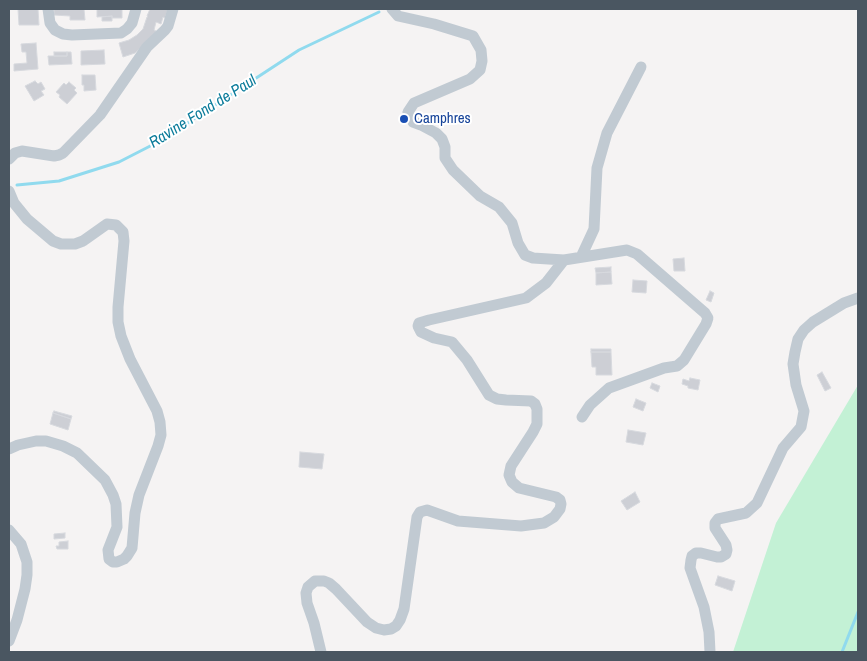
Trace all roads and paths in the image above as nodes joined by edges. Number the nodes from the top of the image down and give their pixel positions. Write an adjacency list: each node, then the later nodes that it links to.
1 (48, 9): 2 (street)
2 (136, 9)
3 (173, 9): 6 (street)
4 (392, 9): 9 (street)
5 (641, 67): 8 (street)
6 (9, 159)
7 (9, 191): 12 (street)
8 (581, 257): 9 (street); 11 (street)
9 (564, 260): 15 (street)
10 (858, 298): 16 (street)
11 (582, 418)
12 (9, 449)
13 (9, 530): 14 (street)
14 (9, 641)
15 (321, 652)
16 (710, 652)

